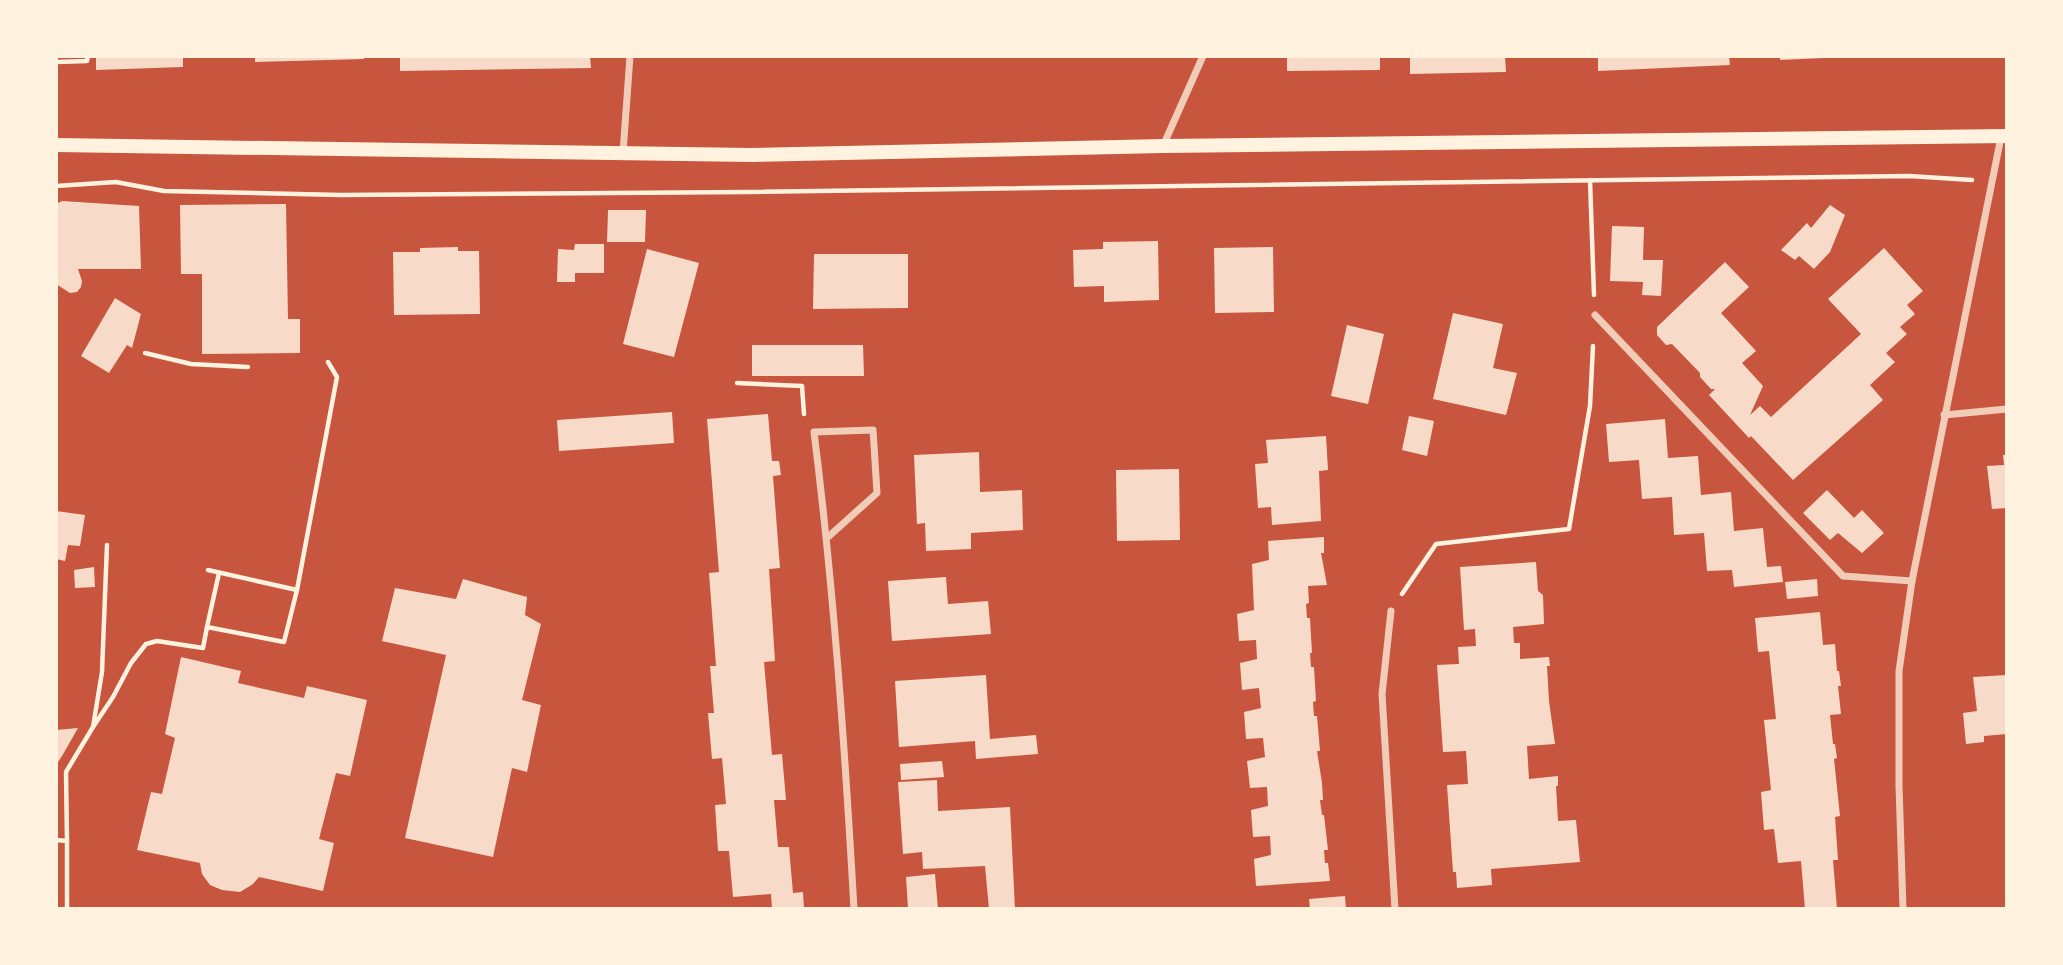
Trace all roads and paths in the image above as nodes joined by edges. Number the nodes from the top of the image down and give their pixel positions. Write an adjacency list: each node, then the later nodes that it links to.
1 (88, 56): 4 (path)
2 (630, 56): 8 (street)
3 (1203, 56): 7 (street)
4 (56, 62)
5 (2004, 136): 7 (main road); 10 (street)
6 (56, 145): 8 (main road)
7 (1163, 146): 8 (main road)
8 (622, 154)
9 (1590, 180): 10 (path); 11 (path); 12 (path)
10 (1992, 182): 18 (street)
11 (56, 186)
12 (1595, 315): 24 (street); 26 (path)
13 (145, 353): 15 (path)
14 (328, 362): 25 (path)
15 (248, 367)
16 (737, 383): 19 (path)
17 (2007, 409): 18 (street)
18 (1944, 415): 24 (street)
19 (814, 432): 20 (street); 20 (street)
20 (827, 538): 32 (street)
21 (107, 545): 28 (path)
22 (208, 570): 23 (path)
23 (219, 573): 25 (path); 27 (path)
24 (1912, 581): 34 (street)
25 (297, 590): 27 (path)
26 (1391, 611): 33 (street)
27 (208, 626): 28 (path)
28 (93, 727): 30 (path)
29 (56, 840): 30 (path)
30 (67, 841): 31 (path)
31 (67, 909)
32 (854, 909)
33 (1395, 909)
34 (1903, 909)

